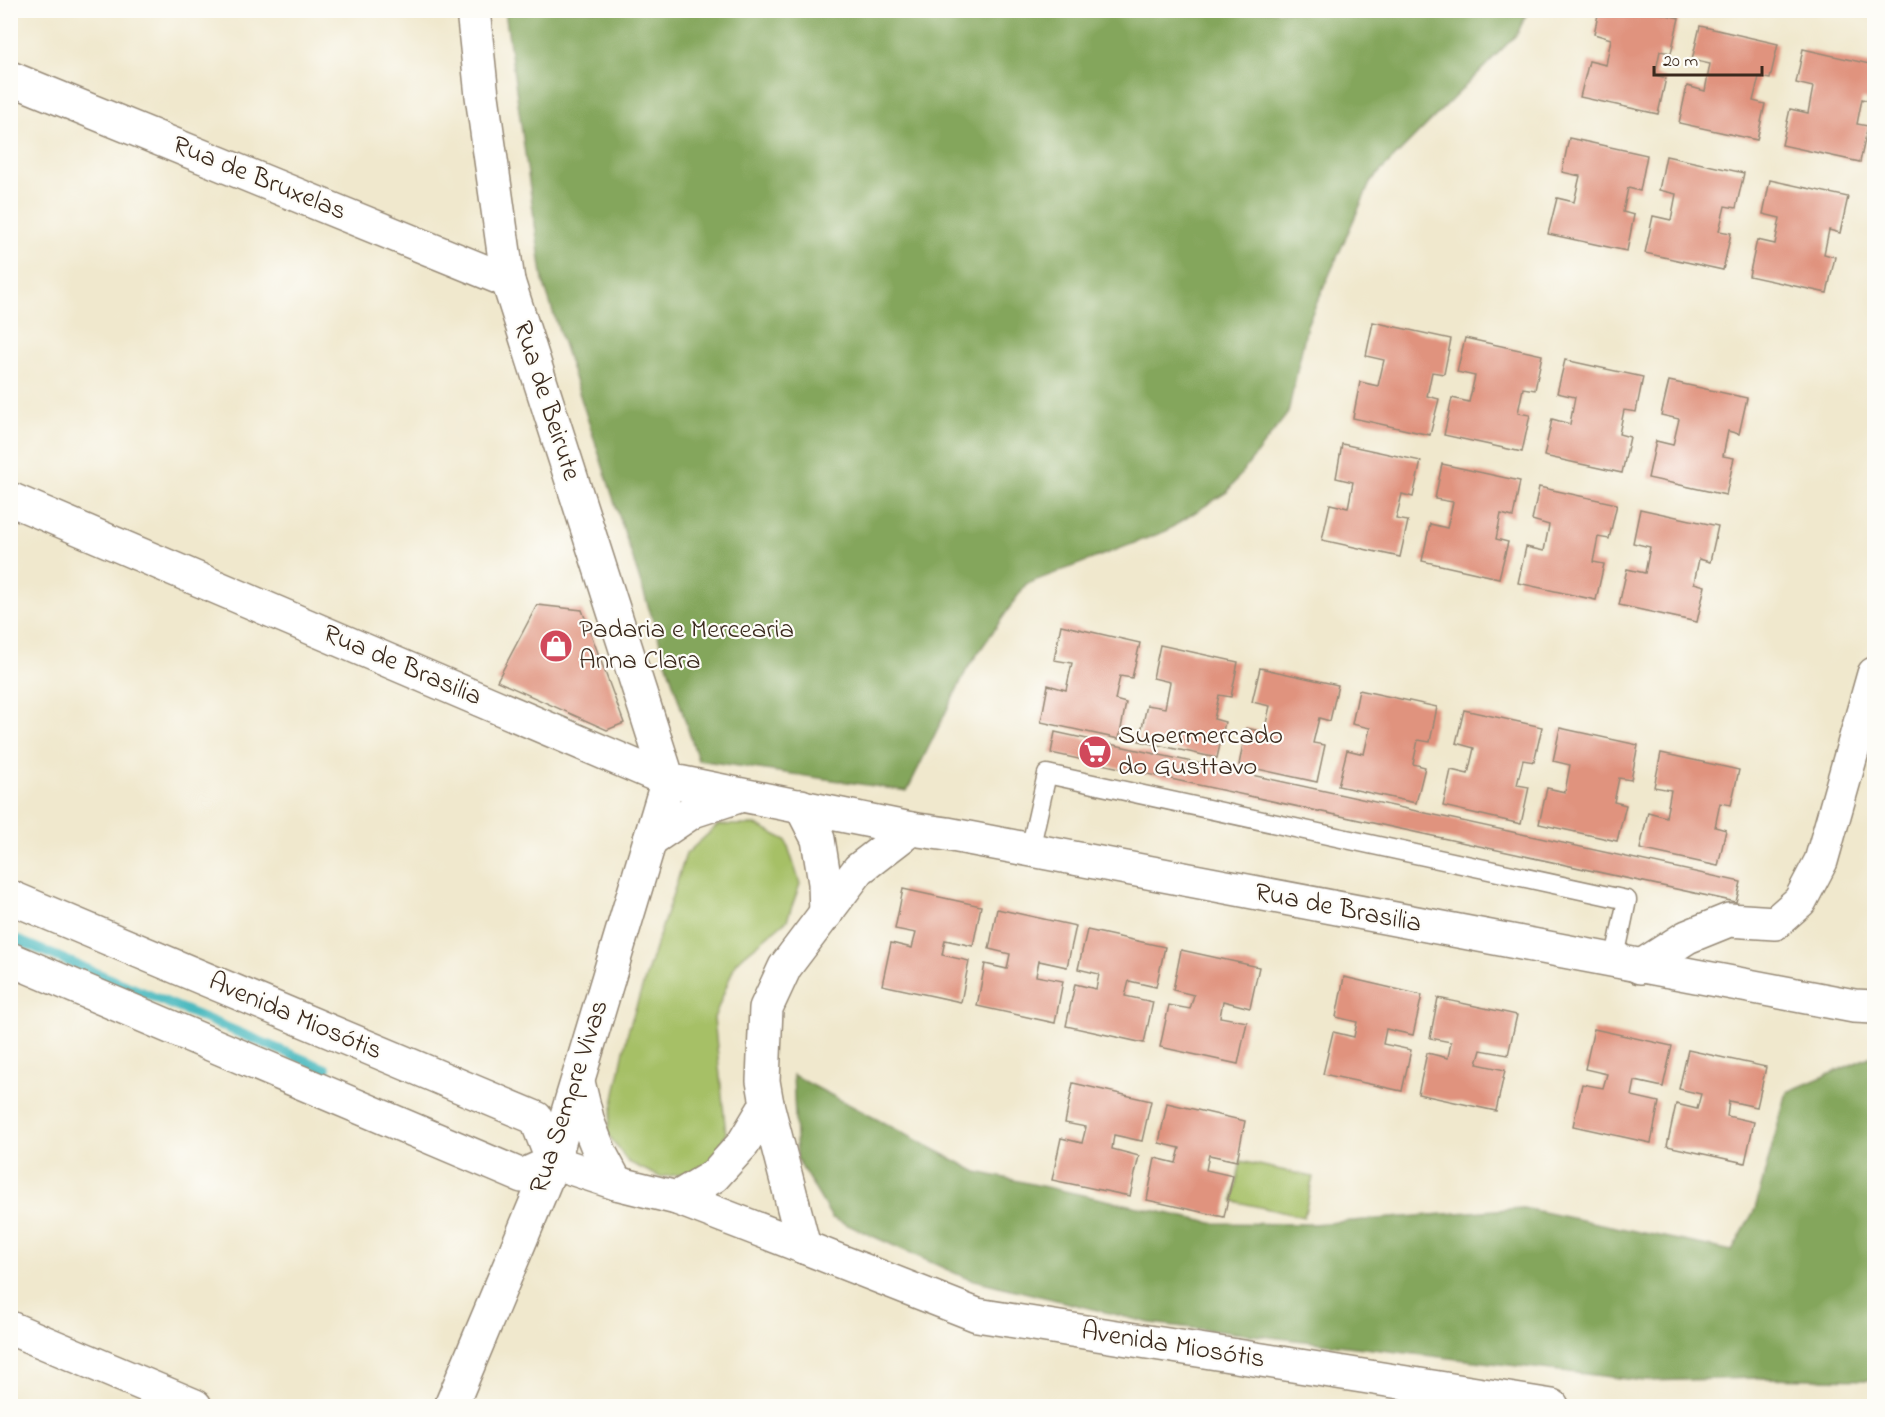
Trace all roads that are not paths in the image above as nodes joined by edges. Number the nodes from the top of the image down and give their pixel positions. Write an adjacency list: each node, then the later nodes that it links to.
1 (473, 10): 3 (street, Rua de Beirute)
2 (10, 78): 3 (street, Rua de Bruxelas)
3 (508, 281): 6 (street, Rua de Beirute)
4 (10, 499): 6 (street, Rua de Brasilia)
5 (1875, 675): 15 (street)
6 (669, 780): 7 (street, Rua de Brasilia); 10 (street, Rua Sempre Vivas)
7 (744, 795): 8 (street, Rua de Brasilia); 10 (street)
8 (801, 806): 9 (street, Rua de Brasilia); 13 (street)
9 (911, 829): 11 (street, Rua de Brasilia); 13 (street)
10 (650, 840): 17 (street, Rua Sempre Vivas)
11 (1030, 850): 15 (street, Rua de Brasilia); 15 (lane)
12 (10, 897): 19 (street, Avenida Miosótis)
13 (826, 914): 18 (street)
14 (10, 959): 19 (street)
15 (1627, 964): 16 (street, Rua de Brasilia)
16 (1875, 1008)
17 (578, 1082): 19 (street, Rua Sempre Vivas); 20 (street)
18 (766, 1104): 21 (street); 22 (street)
19 (553, 1162): 20 (street, Avenida Miosótis); 25 (street, Rua Sempre Vivas)
20 (616, 1183): 21 (street, Avenida Miosótis)
21 (677, 1198): 22 (street, Avenida Miosótis)
22 (804, 1247): 26 (street, Avenida Miosótis)
23 (10, 1328): 24 (street)
24 (195, 1407)
25 (451, 1407)
26 (1552, 1407)

